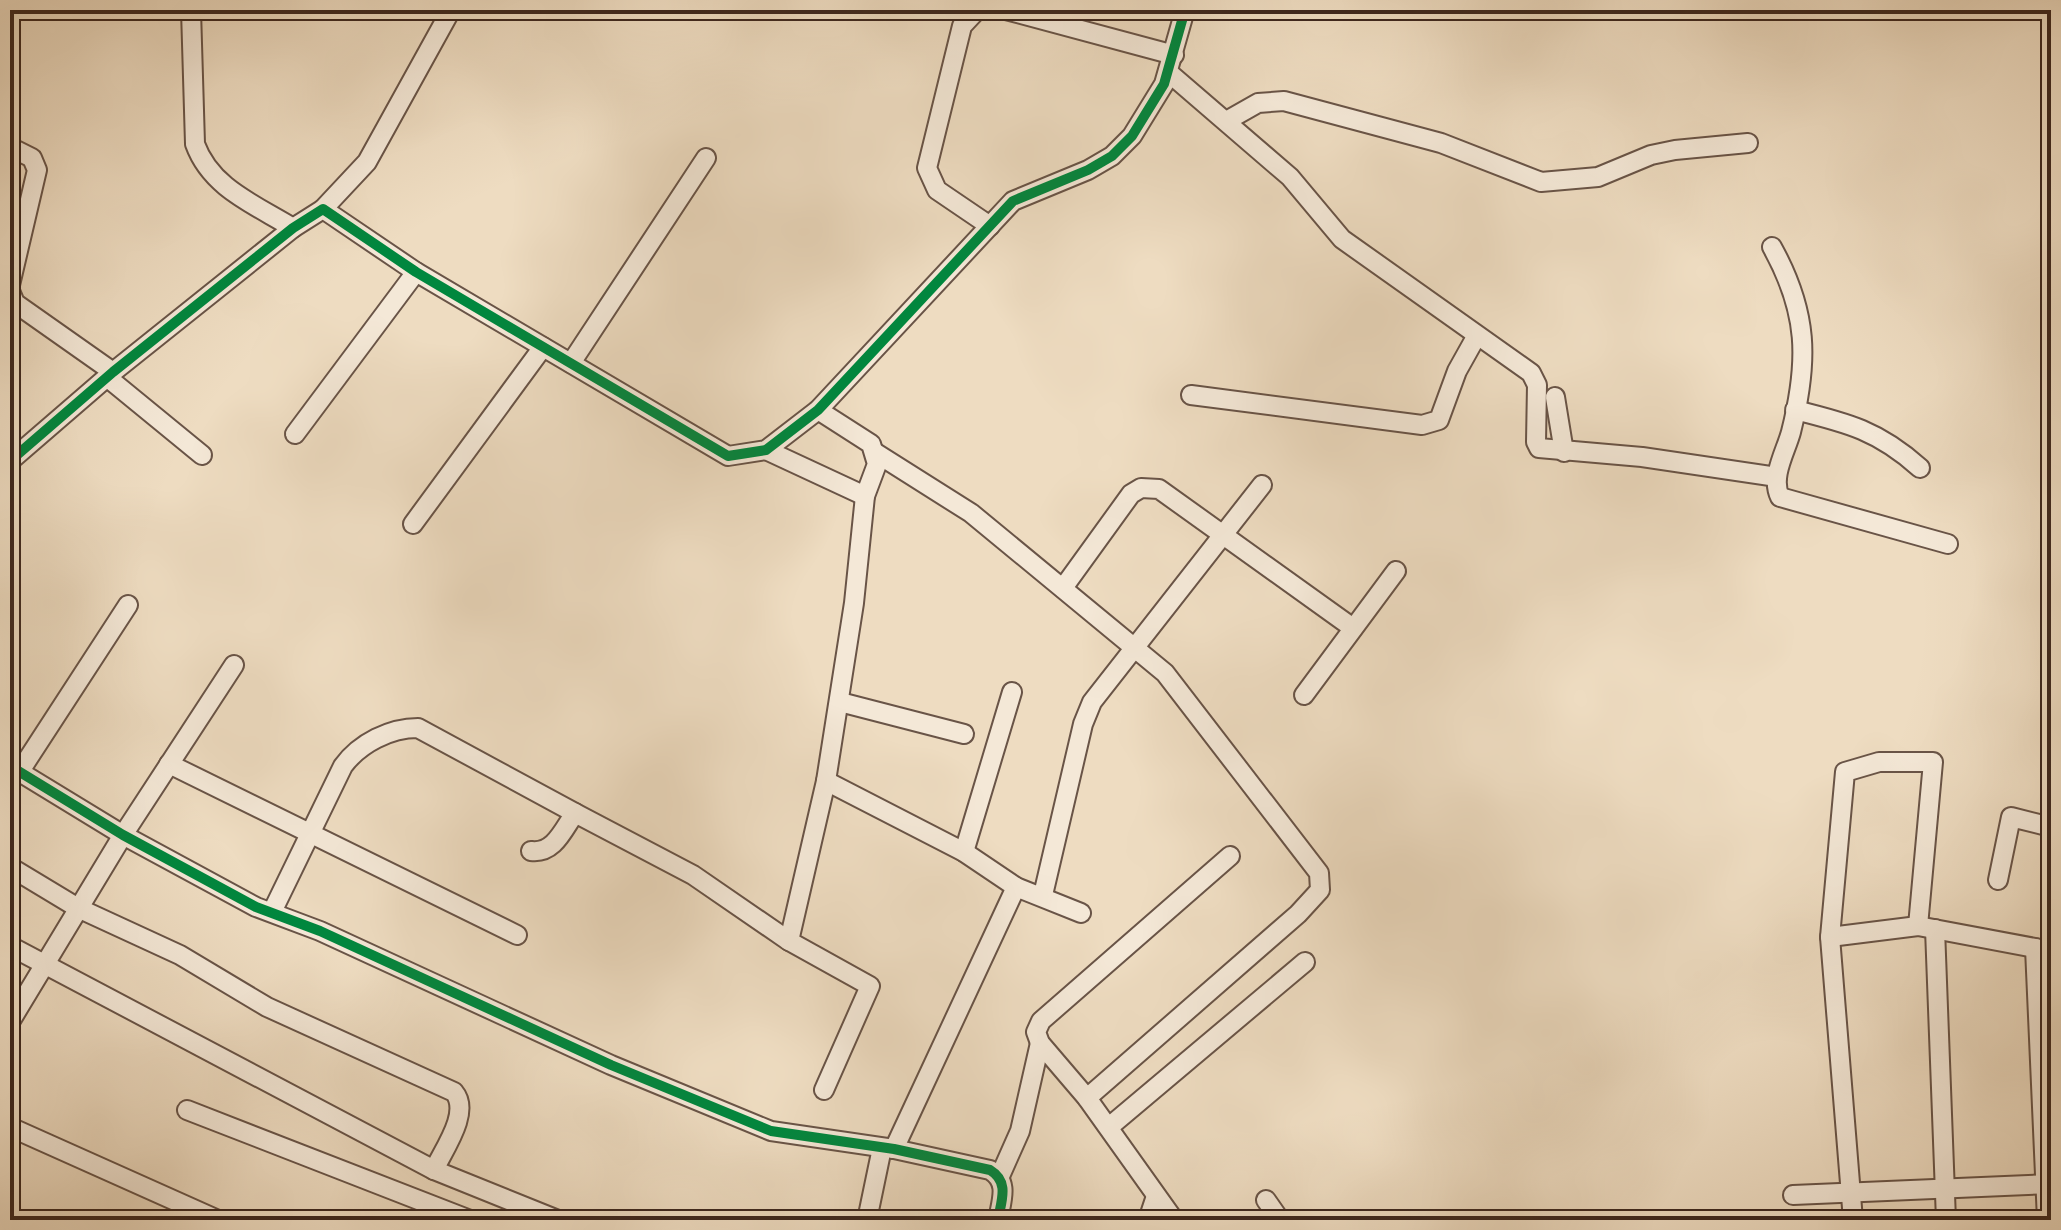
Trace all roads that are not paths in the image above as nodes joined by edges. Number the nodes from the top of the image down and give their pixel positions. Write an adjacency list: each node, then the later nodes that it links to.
1 (191, 10): 13 (street)
2 (451, 10): 11 (street)
3 (977, 10): 12 (street)
4 (1006, 10): 6 (street)
5 (1185, 10): 6 (street)
6 (1171, 64): 7 (street); 12 (street)
7 (1228, 120): 8 (street); 17 (street)
8 (1748, 143)
9 (10, 147): 16 (street)
10 (706, 158): 19 (street)
11 (323, 209): 13 (street); 15 (street)
12 (990, 226): 23 (street)
13 (293, 228): 20 (street)
14 (1772, 247): 24 (street)
15 (416, 272): 18 (street); 25 (street)
16 (10, 288): 20 (street)
17 (1476, 337): 21 (street); 22 (street)
18 (543, 347): 19 (street); 35 (street)
19 (571, 363): 26 (street)
20 (110, 375): 29 (street); 30 (street)
21 (1535, 378): 27 (street); 27 (street)
22 (1191, 395)
23 (818, 410): 26 (street); 28 (street)
24 (1795, 410): 31 (street); 32 (street)
25 (295, 434)
26 (766, 450): 34 (street)
27 (1564, 452): 32 (street)
28 (876, 453): 34 (street); 39 (street)
29 (202, 455)
30 (10, 461)
31 (1920, 468)
32 (1777, 477): 37 (street)
33 (1262, 485): 36 (street)
34 (865, 496): 46 (street)
35 (413, 524)
36 (1224, 534): 39 (street); 41 (street); 42 (street)
37 (1948, 544)
38 (1396, 571): 41 (street)
39 (1063, 588): 42 (street)
40 (128, 605): 49 (street)
41 (1353, 628): 45 (street)
42 (1133, 645): 61 (street); 76 (street)
43 (234, 665): 48 (street)
44 (1012, 692): 56 (street)
45 (1304, 695)
46 (840, 702): 47 (street); 50 (street)
47 (964, 734)
48 (169, 764): 53 (street); 54 (street)
49 (15, 768): 54 (street)
50 (826, 781): 56 (street); 68 (street)
51 (575, 813): 53 (street); 55 (street); 68 (street)
52 (2051, 827): 59 (street)
53 (312, 833): 63 (street); 66 (street)
54 (123, 835): 62 (street); 63 (street)
55 (531, 851)
56 (964, 852): 60 (street)
57 (1230, 856): 74 (street)
58 (10, 867): 62 (street)
59 (1998, 880)
60 (1016, 887): 61 (street); 80 (street)
61 (1043, 895): 64 (street)
62 (78, 908): 72 (street); 81 (street)
63 (272, 912): 80 (street)
64 (1081, 913)
65 (1926, 927): 67 (street); 67 (street); 70 (street); 84 (street)
66 (517, 935)
67 (1830, 937): 85 (street)
68 (789, 941): 75 (street)
69 (10, 946): 72 (street)
70 (2043, 949): 83 (street)
71 (1305, 962): 79 (street)
72 (45, 966): 73 (street); 81 (street)
73 (10, 1022)
74 (1040, 1043): 76 (street); 82 (street)
75 (824, 1090)
76 (1087, 1098): 79 (street)
77 (187, 1110): 90 (street)
78 (10, 1127): 89 (street)
79 (1109, 1127): 87 (street)
80 (888, 1148): 82 (street); 92 (street)
81 (434, 1170): 91 (street)
82 (1000, 1176): 93 (street)
83 (2048, 1184): 84 (street); 99 (street)
84 (1943, 1189): 85 (street); 98 (street)
85 (1851, 1192): 86 (street); 97 (street)
86 (1793, 1195)
87 (1156, 1196): 94 (street); 95 (street)
88 (1266, 1200): 96 (street)
89 (218, 1220)
90 (470, 1220)
91 (558, 1220)
92 (867, 1220)
93 (998, 1220)
94 (1148, 1220)
95 (1174, 1220)
96 (1280, 1220)
97 (1853, 1220)
98 (1946, 1220)
99 (2047, 1220)

